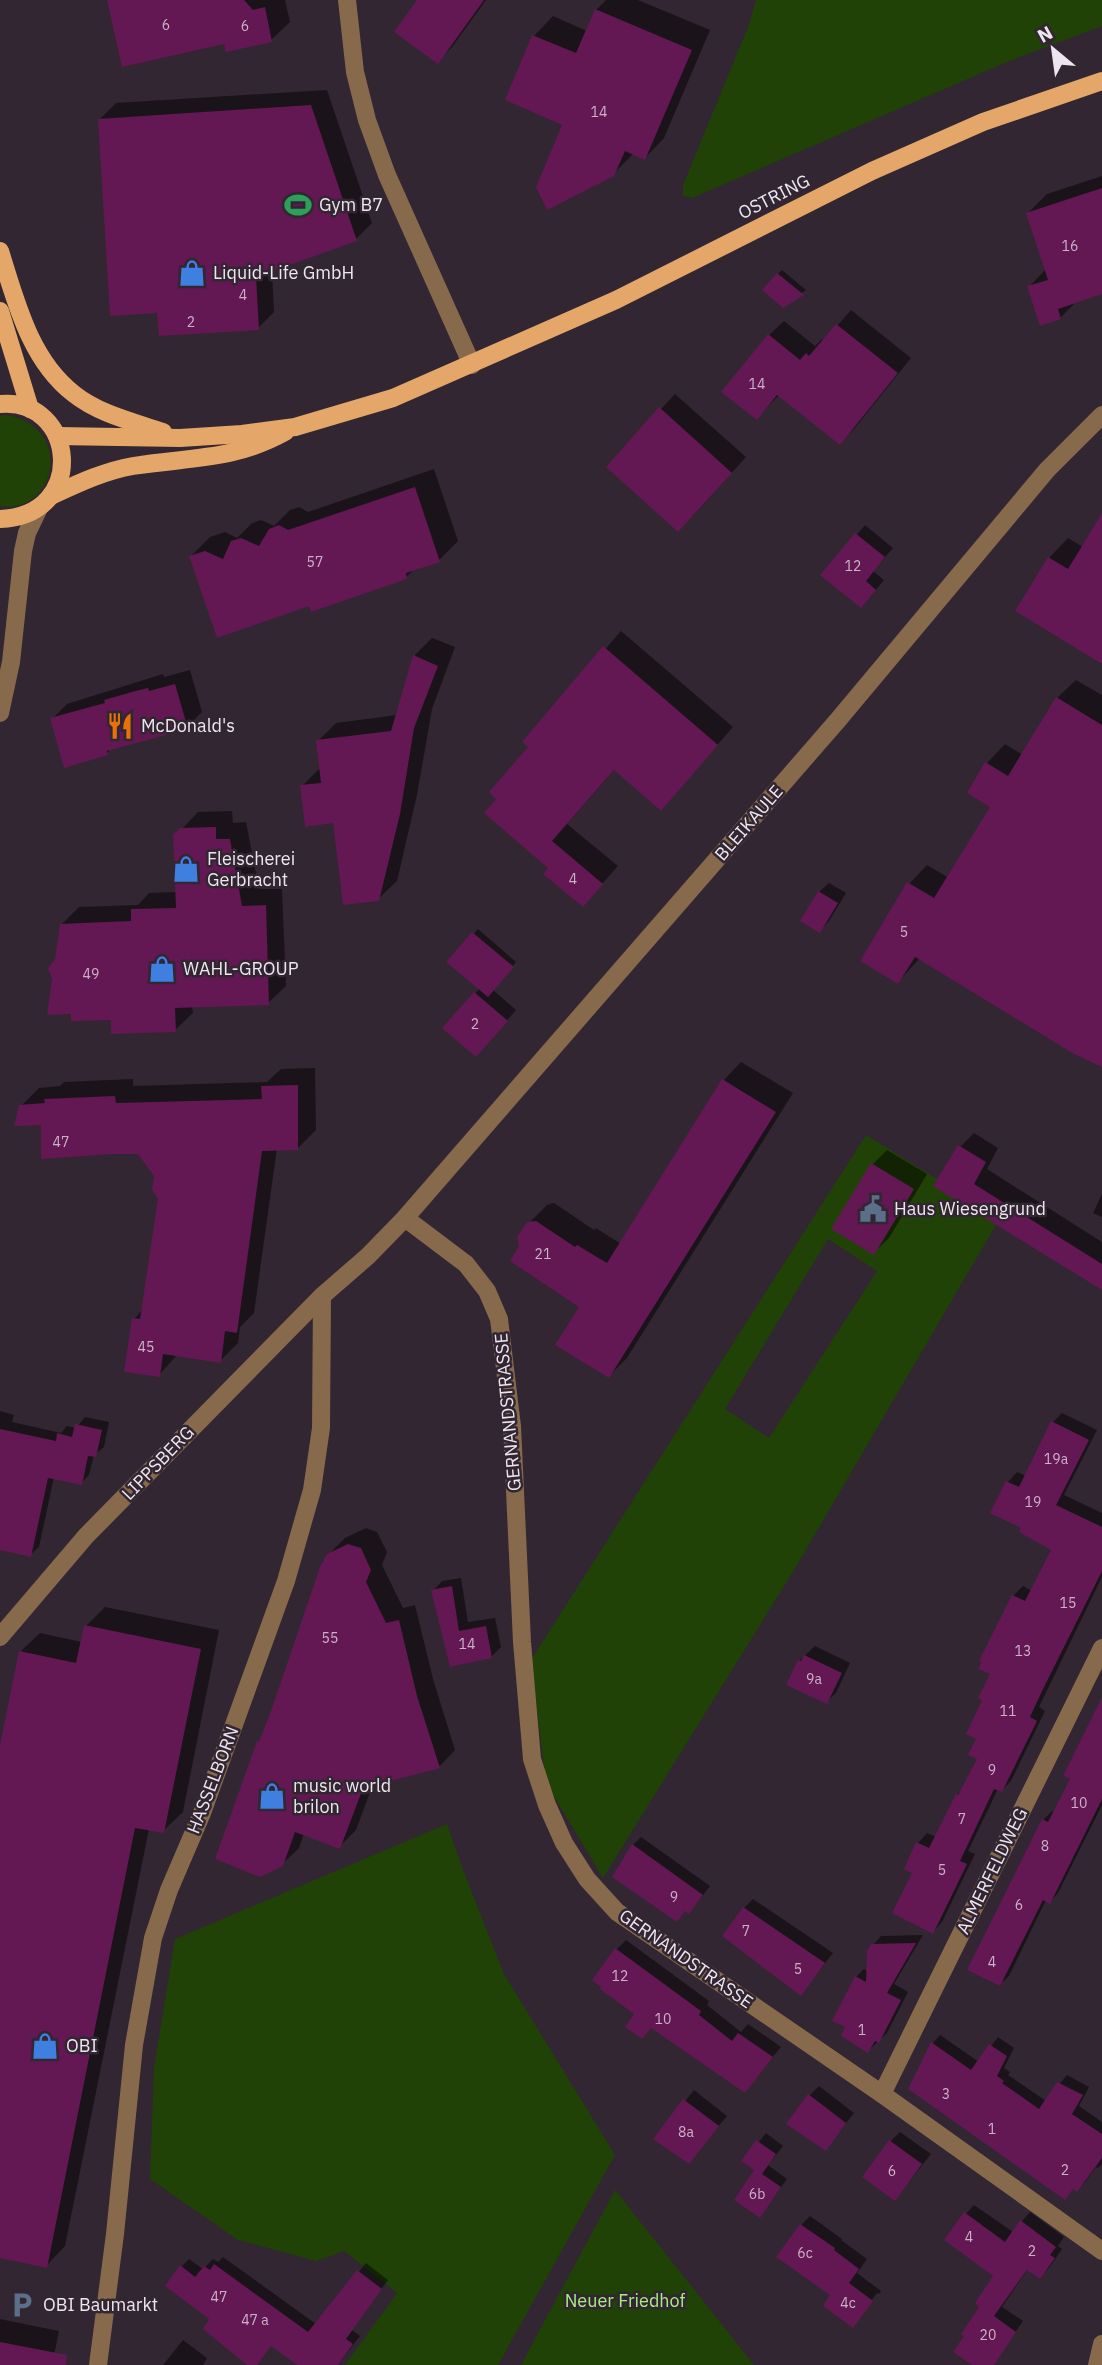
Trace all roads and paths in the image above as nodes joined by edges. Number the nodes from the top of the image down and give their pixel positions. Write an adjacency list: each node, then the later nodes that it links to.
1 (347, 0): 5 (street)
2 (1102, 81): 5 (main road, OSTRING)
3 (0, 251): 11 (main road)
4 (0, 311): 7 (main road)
5 (472, 365): 9 (main road, OSTRING)
6 (0, 404): 7 (main road)
7 (30, 409): 10 (main road)
8 (1102, 415): 15 (street, BLEIKAULE)
9 (295, 427): 11 (main road); 12 (main road)
10 (57, 436): 11 (main road); 12 (main road)
11 (180, 438)
12 (45, 502): 13 (main road); 14 (street)
13 (0, 519)
14 (0, 713)
15 (400, 1224): 16 (street); 19 (street, GERNANDSTRASSE)
16 (322, 1296): 17 (street, LIPPSBERG); 22 (street, HASSELBORN)
17 (0, 1637)
18 (1102, 1648): 19 (street, ALMERFELDWEG)
19 (882, 2094): 20 (street, GERNANDSTRASSE)
20 (1102, 2251)
21 (1102, 2344): 23 (street)
22 (98, 2365)
23 (1097, 2365)

